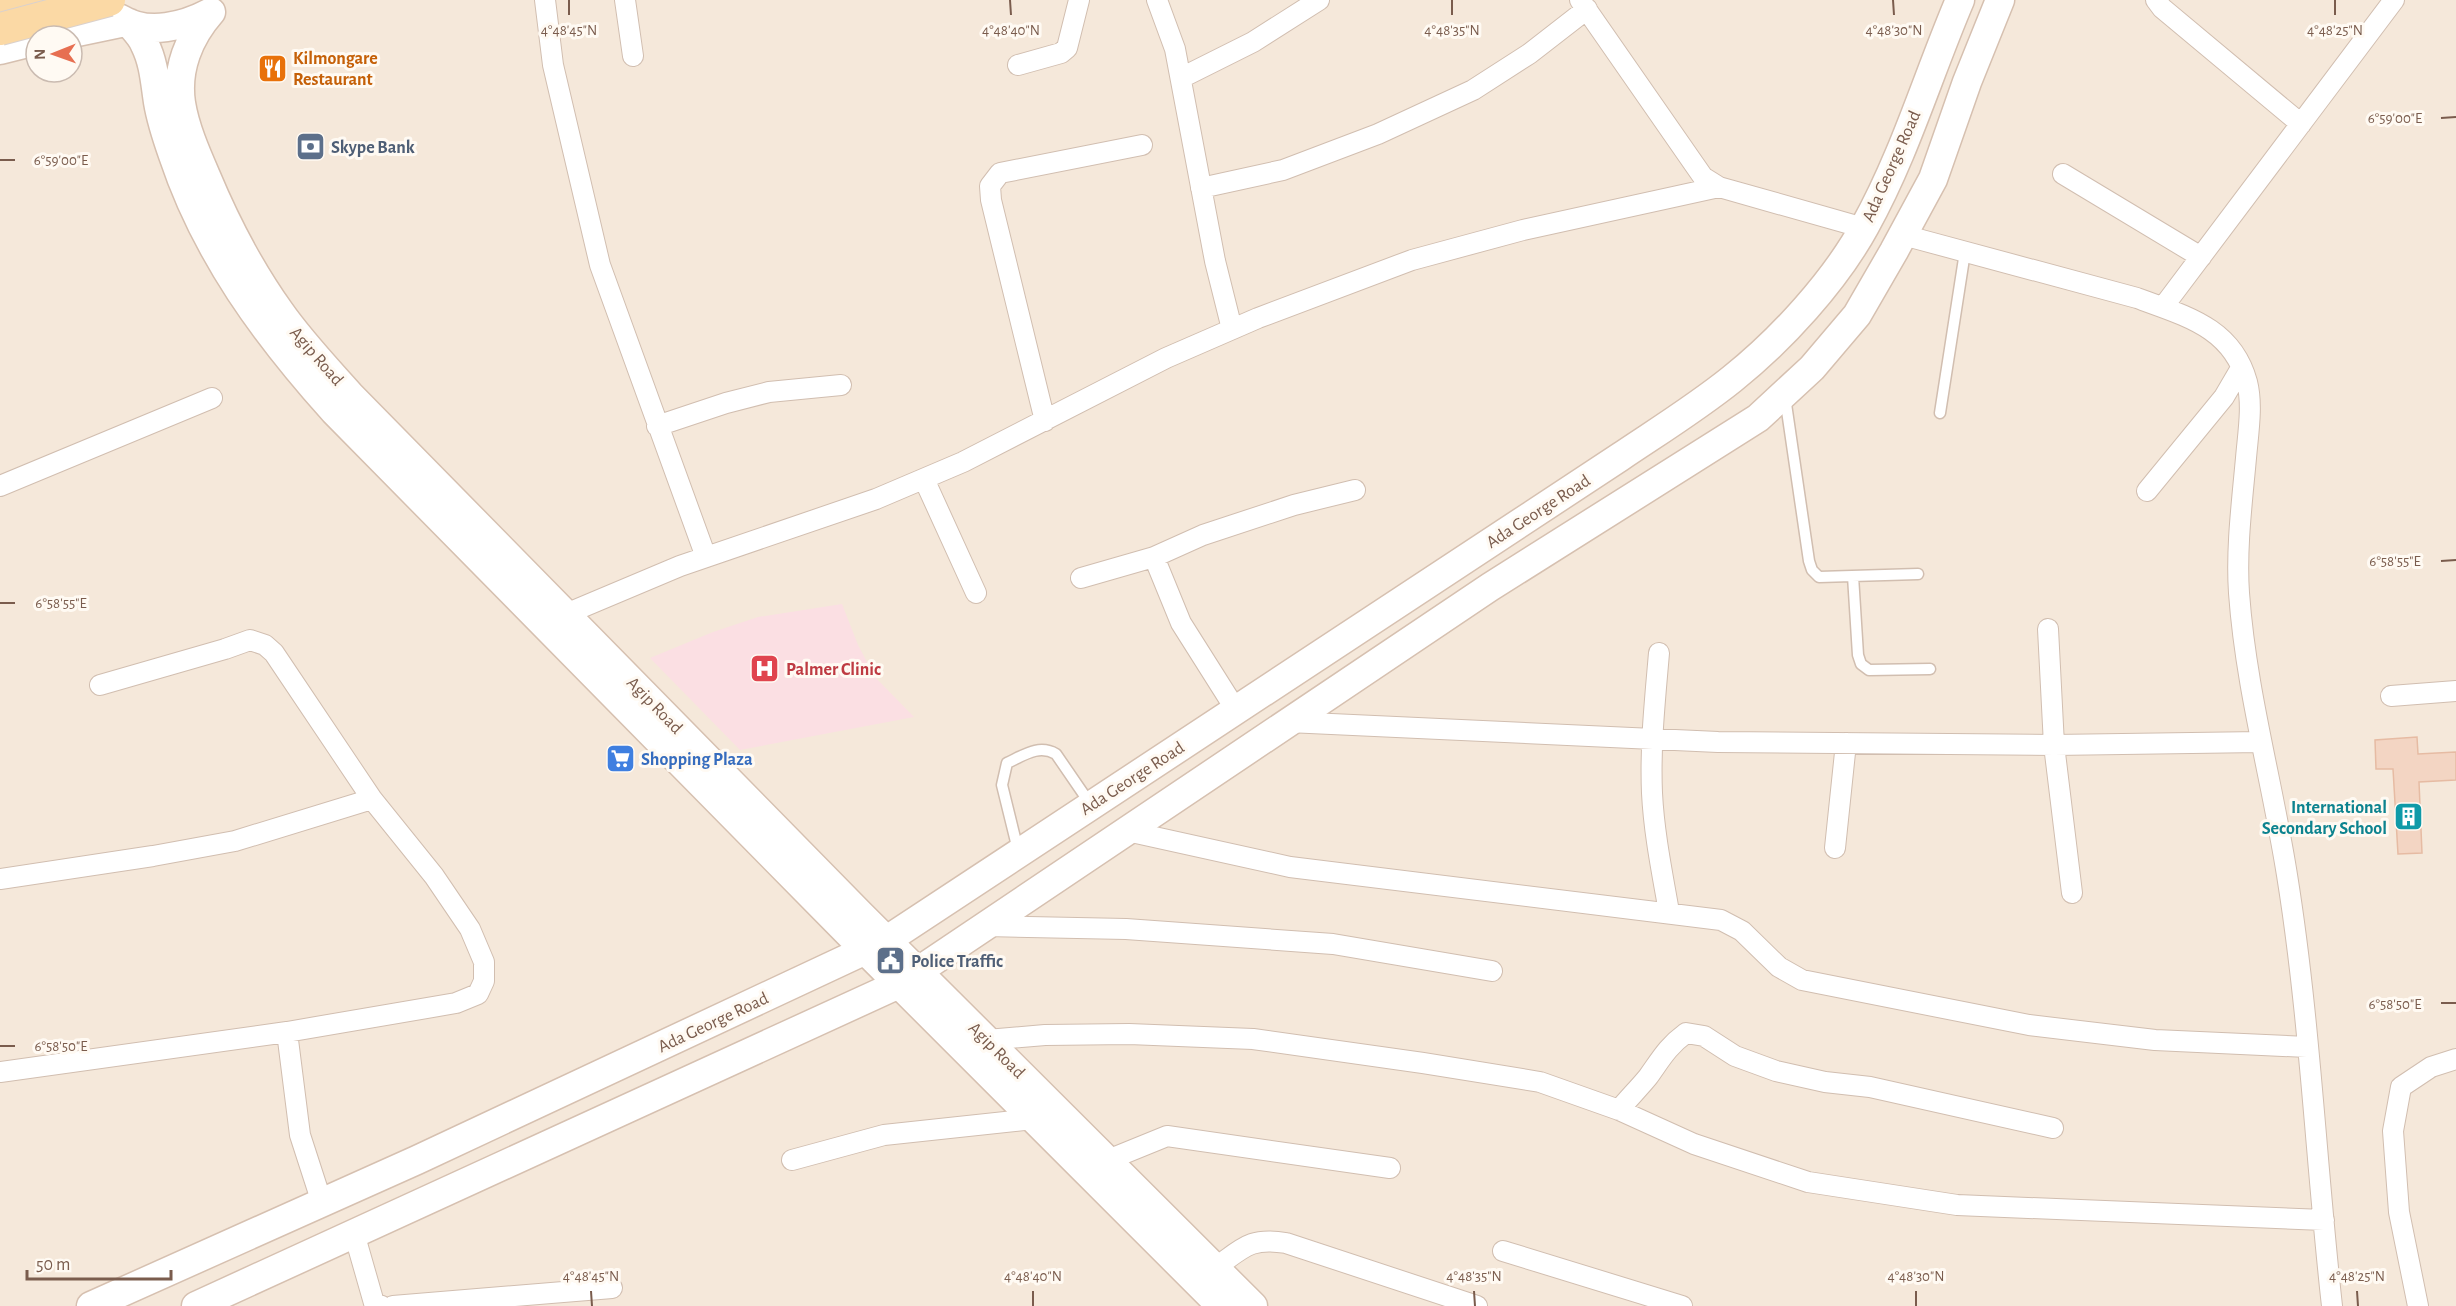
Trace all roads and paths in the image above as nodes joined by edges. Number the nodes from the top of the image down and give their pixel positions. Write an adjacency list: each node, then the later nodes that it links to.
1 (26, 0): 14 (main road)
2 (103, 0): 15 (main road)
3 (545, 0): 41 (street)
4 (625, 0): 20 (street)
5 (1080, 0): 21 (street)
6 (1157, 0): 22 (street)
7 (1319, 0): 22 (street)
8 (1960, 0): 29 (main road, Ada George Road)
9 (2000, 0): 30 (main road, Ada George Road)
10 (2156, 0): 24 (street)
11 (2394, 0): 24 (street)
12 (1583, 3): 27 (street); 28 (street)
13 (217, 6): 15 (main road); 23 (main road)
14 (0, 7)
15 (121, 15): 16 (main road); 17 (main road, bridge); 23 (main road)
16 (84, 27)
17 (0, 29)
18 (24, 44): 19 (main road)
19 (0, 50)
20 (633, 56)
21 (1018, 66)
22 (1180, 78): 28 (street)
23 (170, 104): 52 (main road, Agip Road); 74 (main road, Agip Road)
24 (2301, 124): 32 (street)
25 (1142, 145): 40 (street)
26 (2063, 174): 32 (street)
27 (1719, 187): 29 (street); 34 (street)
28 (1201, 188): 34 (street)
29 (1864, 228): 59 (main road, Ada George Road)
30 (1903, 235): 31 (street); 37 (main road, Ada George Road)
31 (1965, 252): 33 (street); 39 (lane)
32 (2201, 256): 33 (street)
33 (2163, 307): 35 (street)
34 (1232, 329): 40 (street)
35 (2241, 368): 45 (street); 62 (street)
36 (841, 385): 41 (street)
37 (1784, 394): 49 (lane); 60 (main road, Ada George Road)
38 (212, 398): 43 (street)
39 (1940, 413)
40 (1045, 421): 42 (street)
41 (657, 426): 46 (street)
42 (924, 479): 46 (street); 51 (street)
43 (0, 486)
44 (1355, 490): 47 (street)
45 (2147, 491)
46 (706, 557): 52 (street)
47 (1154, 557): 50 (street); 59 (street)
48 (1918, 574): 49 (lane)
49 (1853, 576): 55 (lane)
50 (1081, 578)
51 (976, 593)
52 (566, 614): 74 (main road, Agip Road)
53 (2048, 629): 64 (street)
54 (1659, 653): 61 (street)
55 (1930, 669)
56 (100, 685): 65 (street)
57 (2456, 691): 58 (street)
58 (2391, 696)
59 (1236, 710): 66 (main road, Ada George Road)
60 (1288, 722): 61 (street); 67 (main road, Ada George Road)
61 (1652, 739): 63 (street); 72 (street)
62 (2260, 742): 64 (street); 79 (street)
63 (1846, 743): 64 (street); 68 (street)
64 (2054, 745): 71 (street)
65 (372, 799): 70 (street); 77 (street)
66 (1092, 805): 69 (main road, Ada George Road); 69 (lane)
67 (1127, 831): 72 (street); 73 (main road, Ada George Road)
68 (1835, 848)
69 (1019, 853): 74 (main road, Ada George Road)
70 (0, 879)
71 (2072, 893)
72 (1669, 912): 79 (street)
73 (986, 926): 75 (street); 76 (main road, Ada George Road)
74 (876, 945): 76 (main road, Agip Road); 88 (main road, Ada George Road)
75 (1492, 971)
76 (909, 978): 78 (main road, Agip Road); 83 (main road, Agip Road); 90 (main road, Ada George Road)
77 (287, 1032): 81 (street); 88 (street)
78 (987, 1040): 82 (street); 86 (main road, Agip Road)
79 (2307, 1047): 89 (street)
80 (2456, 1059): 103 (street)
81 (0, 1072)
82 (1619, 1110): 84 (street); 89 (street)
83 (1033, 1119): 85 (street); 98 (main road, Agip Road)
84 (2053, 1128)
85 (792, 1160)
86 (1108, 1160): 87 (street); 92 (main road, Agip Road)
87 (1390, 1168)
88 (322, 1203): 94 (main road, Ada George Road)
89 (2324, 1220): 102 (street)
90 (354, 1233): 95 (main road, Ada George Road); 96 (street)
91 (1503, 1251): 101 (street)
92 (1215, 1268): 99 (main road, Agip Road); 100 (street)
93 (612, 1288): 97 (street)
94 (91, 1306)
95 (196, 1306)
96 (382, 1306)
97 (393, 1306)
98 (1221, 1306)
99 (1253, 1306)
100 (1477, 1306)
101 (1682, 1306)
102 (2332, 1306)
103 (2418, 1306)

